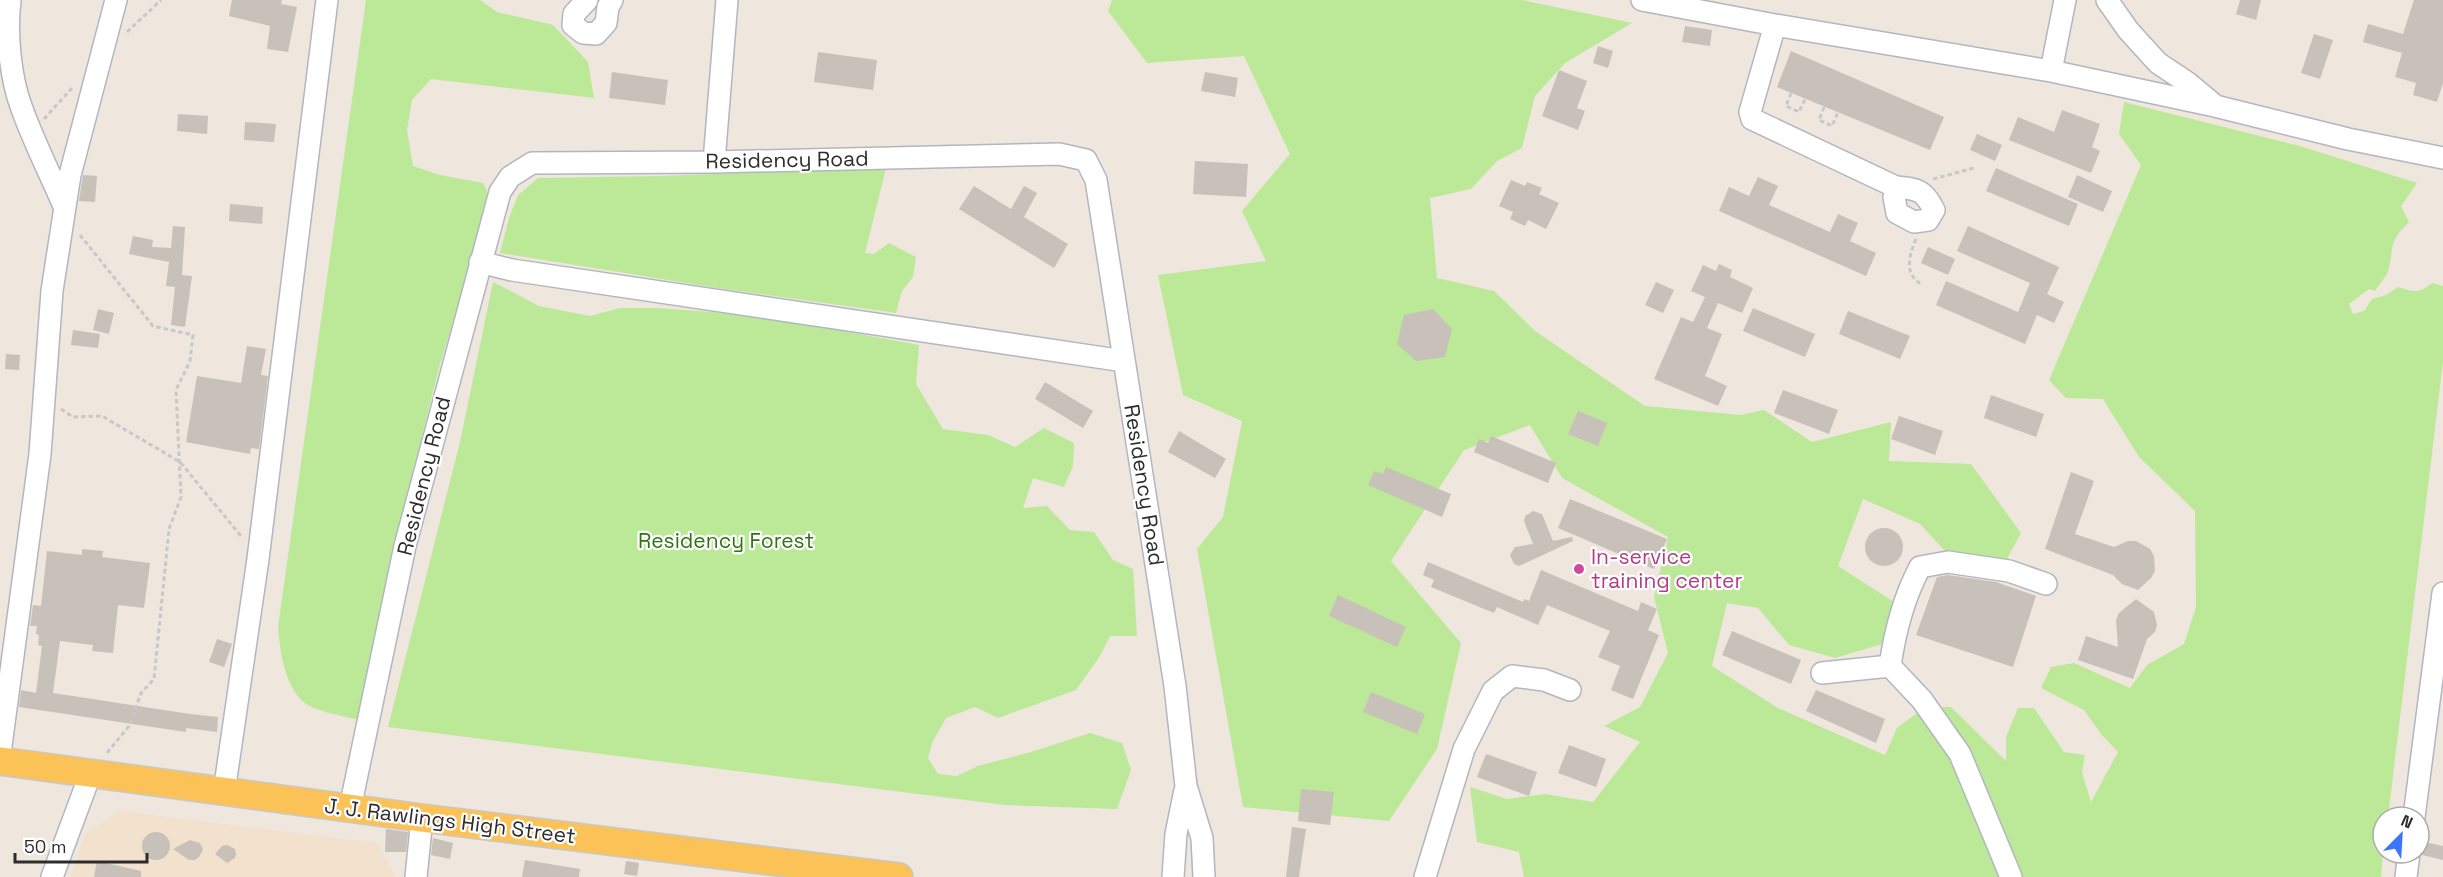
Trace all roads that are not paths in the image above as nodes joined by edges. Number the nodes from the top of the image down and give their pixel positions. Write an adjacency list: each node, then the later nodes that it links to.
1 (10, 0): 16 (street)
2 (116, 0): 16 (street)
3 (327, 0): 28 (street)
4 (587, 0): 5 (street)
5 (612, 0)
6 (727, 0): 14 (street)
7 (1642, 0): 10 (street)
8 (2065, 0): 11 (street)
9 (2107, 0): 12 (street)
10 (1775, 25): 11 (street); 15 (street)
11 (2051, 72): 12 (street)
12 (2215, 106): 13 (street)
13 (2443, 158)
14 (714, 162): 17 (street, Residency Road); 18 (street, Residency Road)
15 (1904, 187): 15 (street)
16 (65, 207): 24 (street)
17 (480, 262): 18 (street); 30 (street, Residency Road)
18 (1124, 361): 27 (street, Residency Road)
19 (2046, 584): 21 (street)
20 (2443, 593): 29 (street)
21 (1890, 666): 22 (street); 38 (street)
22 (1822, 673)
23 (1570, 690): 37 (street)
24 (0, 753)
25 (0, 761): 26 (main road, J. J. Rawlings High Street)
26 (90, 775): 28 (main road, J. J. Rawlings High Street); 32 (street)
27 (1186, 786): 35 (street, Residency Road); 36 (street, Residency Road)
28 (224, 792): 30 (main road, J. J. Rawlings High Street)
29 (2416, 805)
30 (350, 808): 31 (main road, J. J. Rawlings High Street)
31 (422, 818): 33 (street); 34 (main road, J. J. Rawlings High Street)
32 (52, 877)
33 (416, 877)
34 (900, 877)
35 (1173, 877)
36 (1204, 877)
37 (1425, 877)
38 (2011, 877)

